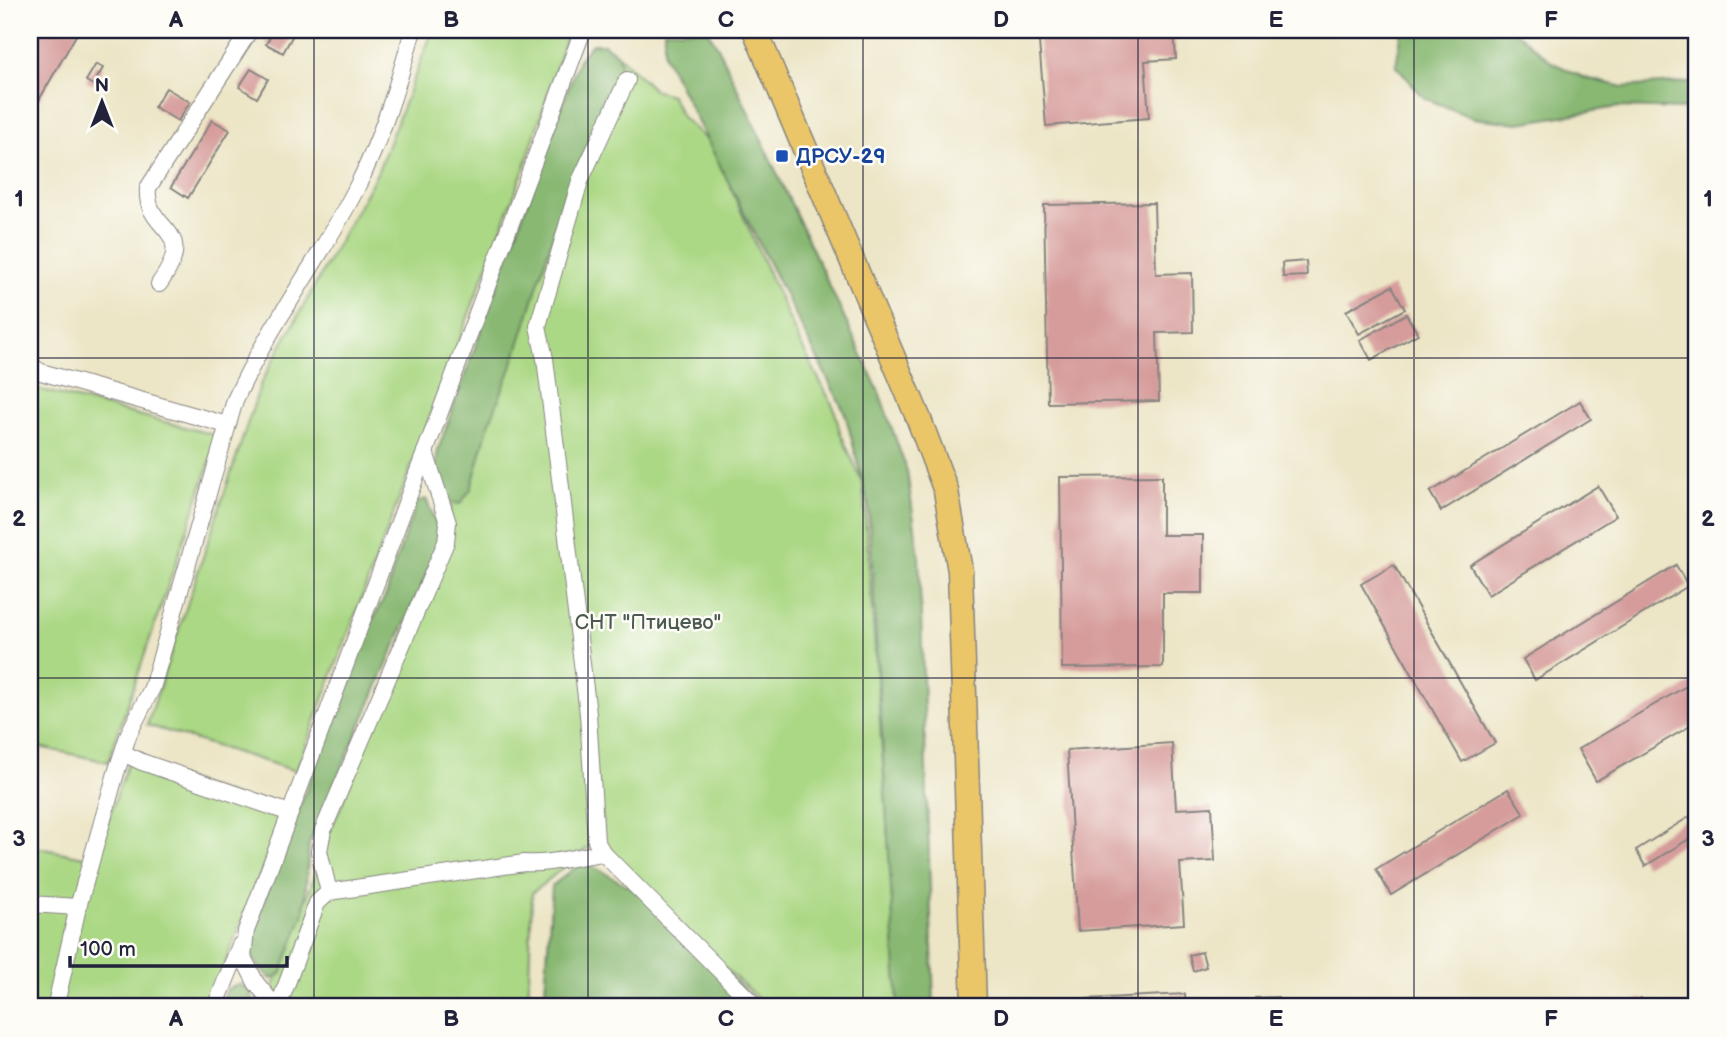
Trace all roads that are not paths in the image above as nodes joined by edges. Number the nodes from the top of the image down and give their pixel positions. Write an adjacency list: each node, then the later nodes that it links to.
1 (250, 30): 6 (street)
2 (413, 30): 8 (street)
3 (583, 30): 9 (street)
4 (755, 30): 21 (main road)
5 (627, 80): 12 (street)
6 (159, 284)
7 (30, 365): 8 (street)
8 (227, 425): 10 (street)
9 (425, 452): 11 (street); 13 (street)
10 (123, 753): 11 (street); 15 (street)
11 (290, 813): 16 (street)
12 (603, 853): 13 (street); 20 (street)
13 (329, 892): 19 (street)
14 (30, 904): 15 (street)
15 (78, 907): 17 (street)
16 (246, 930): 18 (street); 19 (street)
17 (56, 1004)
18 (215, 1007)
19 (277, 1007)
20 (756, 1007)
21 (974, 1007)

